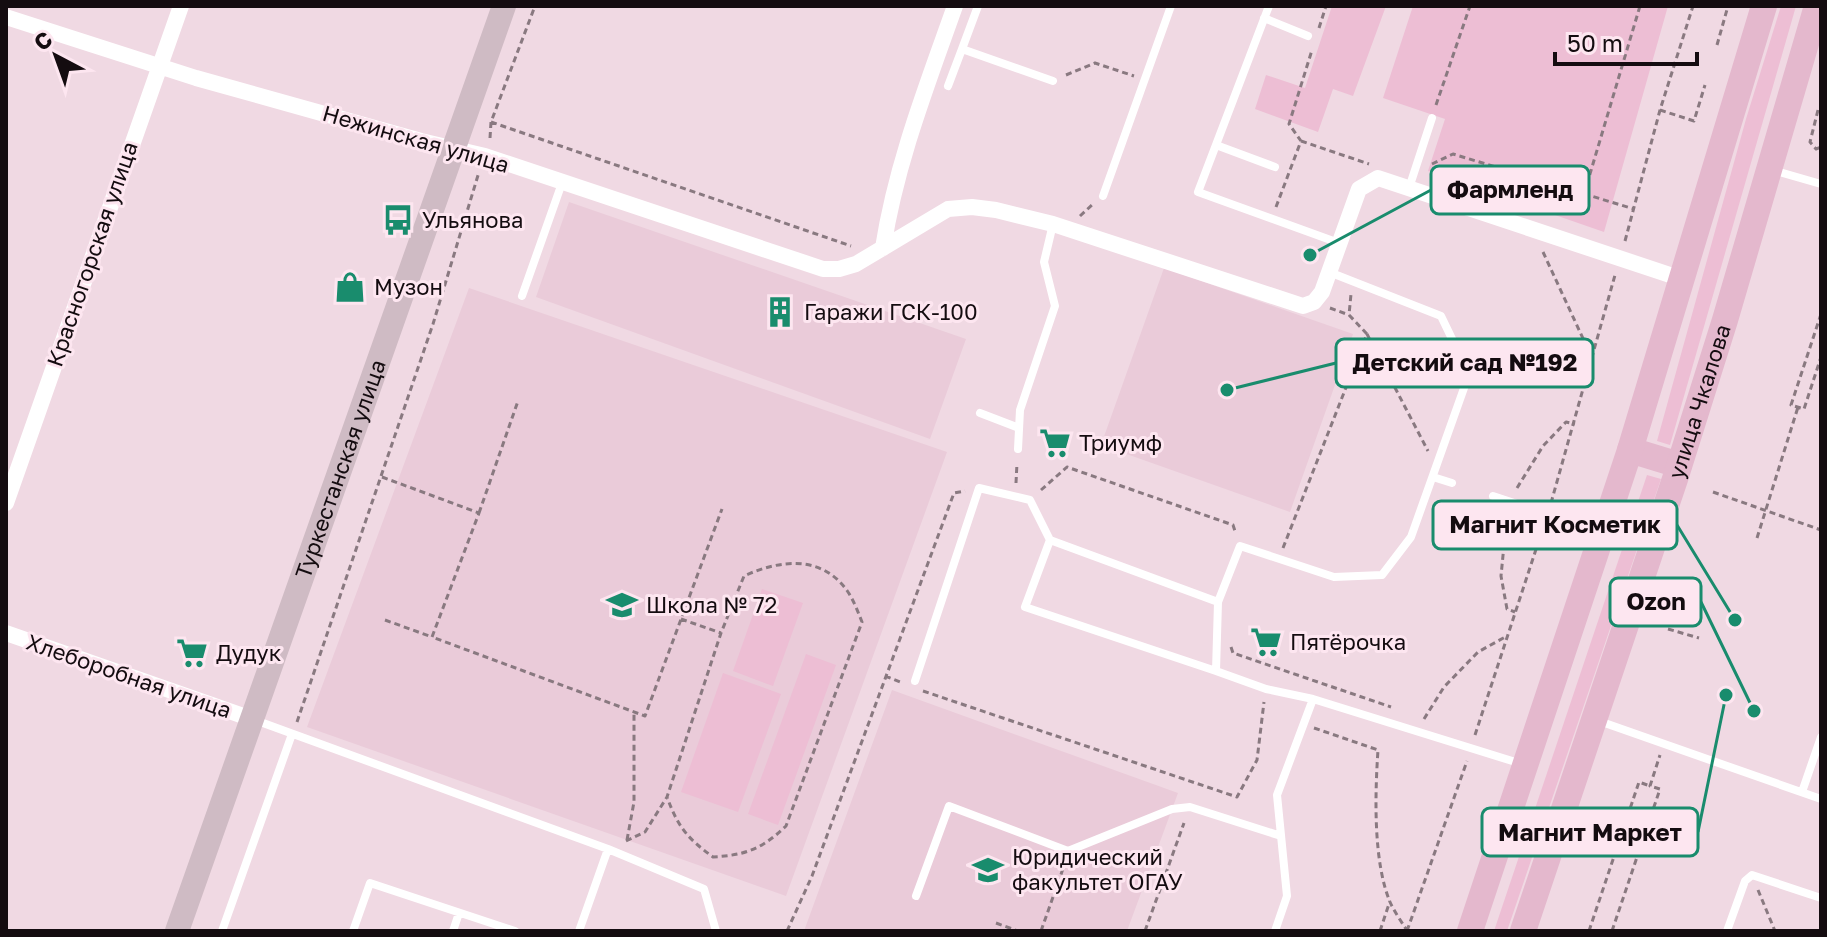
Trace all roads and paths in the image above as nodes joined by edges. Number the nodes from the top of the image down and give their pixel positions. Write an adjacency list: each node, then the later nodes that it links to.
1 (181, 6): 20 (street, Красногорская улица)
2 (504, 6): 33 (main road, Туркестанская улица)
3 (535, 6): 28 (path)
4 (955, 6): 48 (street)
5 (978, 6): 19 (lane)
6 (1171, 6): 21 (lane)
7 (1269, 6): 16 (lane)
8 (1326, 6): 30 (path)
9 (1470, 6): 27 (path)
10 (1640, 6): 41 (path)
11 (1693, 6): 25 (path)
12 (1728, 6): 18 (path)
13 (1764, 6): 51 (main road)
14 (1817, 6): 36 (main road, улица Чкалова)
15 (6, 17): 20 (street, Нежинская улица)
16 (1264, 18): 17 (lane); 31 (lane)
17 (1308, 36)
18 (1717, 45)
19 (962, 49): 22 (lane); 24 (lane)
20 (159, 66): 33 (street, Нежинская улица); 74 (street, Красногорская улица)
21 (1145, 80): 22 (path); 42 (lane)
22 (1053, 81)
23 (1705, 85): 25 (path)
24 (948, 86)
25 (1660, 110): 43 (path)
26 (1818, 110): 32 (path)
27 (1432, 118): 38 (lane)
28 (491, 122): 29 (path); 48 (path)
29 (490, 140)
30 (1301, 141): 34 (path); 44 (path)
31 (1216, 145): 35 (lane); 44 (lane)
32 (1821, 147)
33 (453, 148): 39 (street, Нежинская улица); 103 (main road, Туркестанская улица)
34 (1374, 165)
35 (1275, 167)
36 (1769, 170): 40 (lane); 64 (main road, улица Чкалова)
37 (479, 172): 66 (path)
38 (1412, 180): 41 (path); 46 (street); 49 (street)
39 (562, 183): 48 (street, Нежинская улица); 53 (lane)
40 (1821, 184)
41 (1584, 194): 43 (path)
42 (1103, 196)
43 (1634, 209): 49 (path)
44 (1272, 219): 46 (lane)
45 (1053, 224): 48 (street); 50 (street); 61 (lane)
46 (1340, 243): 50 (street)
47 (1540, 246): 57 (path)
48 (883, 248)
49 (1620, 258): 51 (street); 57 (path)
50 (1329, 272): 52 (lane)
51 (1682, 279): 63 (main road)
52 (1352, 280): 55 (path); 65 (lane)
53 (522, 296)
54 (1821, 314): 59 (path)
55 (1367, 334): 65 (path); 84 (path)
56 (1821, 357): 59 (path)
57 (1592, 358): 78 (path)
58 (518, 401): 77 (path)
59 (1798, 407): 76 (path)
60 (980, 413): 61 (lane)
61 (1019, 428): 62 (lane)
62 (1018, 449): 71 (path)
63 (1630, 450): 64 (main road); 111 (main road)
64 (1679, 465): 105 (main road, улица Чкалова)
65 (1436, 466): 67 (lane)
66 (382, 477): 77 (path); 107 (path)
67 (1433, 477): 68 (lane); 84 (lane)
68 (1452, 483)
69 (979, 488): 71 (lane); 97 (path); 98 (lane)
70 (1713, 492): 76 (path)
71 (1015, 495): 73 (lane)
72 (1493, 496): 78 (lane)
73 (1030, 500): 82 (lane); 83 (path)
74 (6, 503)
75 (722, 509): 86 (path)
76 (1766, 511): 80 (path); 81 (path)
77 (479, 513): 92 (path)
78 (1548, 514): 79 (lane); 91 (path)
79 (1578, 524)
80 (1821, 530)
81 (1757, 538)
82 (1050, 540): 85 (lane); 96 (lane)
83 (1240, 546): 84 (lane); 85 (lane)
84 (1279, 559)
85 (1218, 602): 96 (lane)
86 (681, 619): 90 (path); 102 (path)
87 (385, 620): 92 (path)
88 (1668, 629): 93 (path)
89 (6, 633): 103 (street, Хлеборобная улица)
90 (721, 633): 115 (path); 115 (path)
91 (1507, 636): 104 (path); 110 (path)
92 (432, 637): 102 (path)
93 (1699, 638)
94 (1228, 641): 95 (path)
95 (1273, 667): 99 (path); 101 (path)
96 (1216, 671): 99 (lane)
97 (885, 676): 113 (path); 135 (path)
98 (915, 681)
99 (1266, 689): 100 (lane); 113 (path)
100 (1313, 699): 106 (lane); 110 (lane)
101 (1394, 708)
102 (634, 712): 119 (path)
103 (252, 719): 107 (lane); 128 (main road, Туркестанская улица)
104 (1424, 719)
105 (1595, 719): 109 (lane); 143 (main road, улица Чкалова)
106 (1303, 725): 118 (lane); 125 (path)
107 (292, 734): 120 (lane); 129 (lane)
108 (1821, 737): 114 (lane)
109 (1664, 743): 112 (path); 114 (lane)
110 (1471, 748): 111 (lane); 141 (path)
111 (1526, 765): 142 (main road)
112 (1650, 786): 144 (path); 145 (path)
113 (1208, 787): 117 (path)
114 (1802, 792): 116 (lane)
115 (667, 797): 119 (path)
116 (1821, 799)
117 (1190, 807): 118 (lane); 121 (lane); 138 (path)
118 (1281, 836): 139 (lane)
119 (627, 840): 120 (path)
120 (608, 849): 133 (lane); 134 (lane)
121 (1068, 851): 123 (lane); 137 (path)
122 (1752, 875): 124 (lane); 146 (lane); 147 (path)
123 (916, 896)
124 (1821, 898)
125 (1390, 901): 140 (path); 141 (path)
126 (459, 913): 130 (lane); 131 (lane); 132 (lane)
127 (996, 923): 136 (path)
128 (177, 931)
129 (222, 931)
130 (353, 931)
131 (453, 931)
132 (515, 931)
133 (579, 931)
134 (716, 931)
135 (787, 931)
136 (1018, 931)
137 (1041, 931)
138 (1145, 931)
139 (1275, 931)
140 (1380, 931)
141 (1407, 931)
142 (1470, 931)
143 (1523, 931)
144 (1589, 931)
145 (1612, 931)
146 (1727, 931)
147 (1775, 931)

